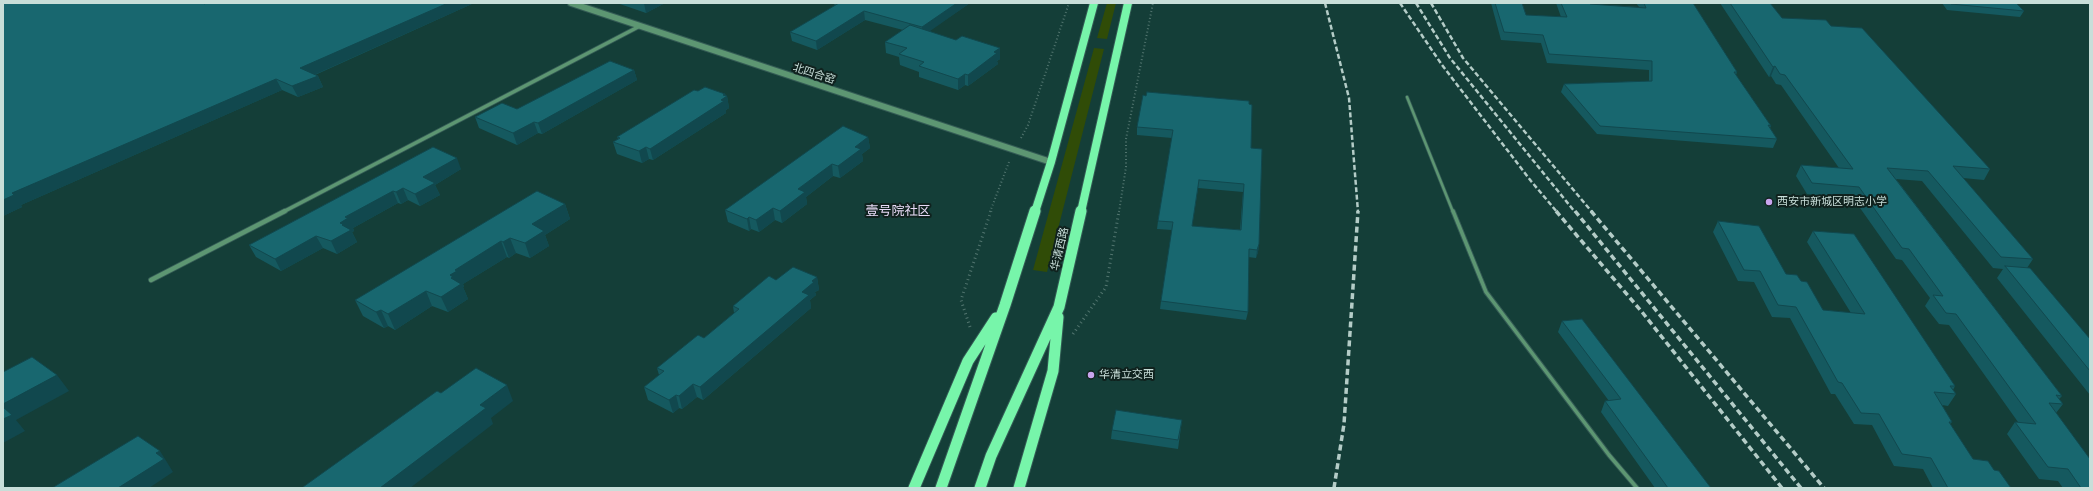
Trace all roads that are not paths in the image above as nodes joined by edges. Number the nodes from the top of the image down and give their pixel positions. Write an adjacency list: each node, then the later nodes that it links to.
1 (571, 3): 4 (street, 北四合窑)
2 (1094, 3): 6 (main road)
3 (1128, 3): 9 (main road, 华清西路)
4 (638, 27): 6 (street, 北四合窑); 7 (street)
5 (1407, 97): 14 (lane)
6 (1051, 162): 8 (main road)
7 (151, 280)
8 (1005, 305): 10 (main road); 11 (main road)
9 (1059, 307): 12 (main road, 华清西路); 13 (main road)
10 (914, 488)
11 (941, 488)
12 (980, 488)
13 (1019, 488)
14 (1637, 488)

